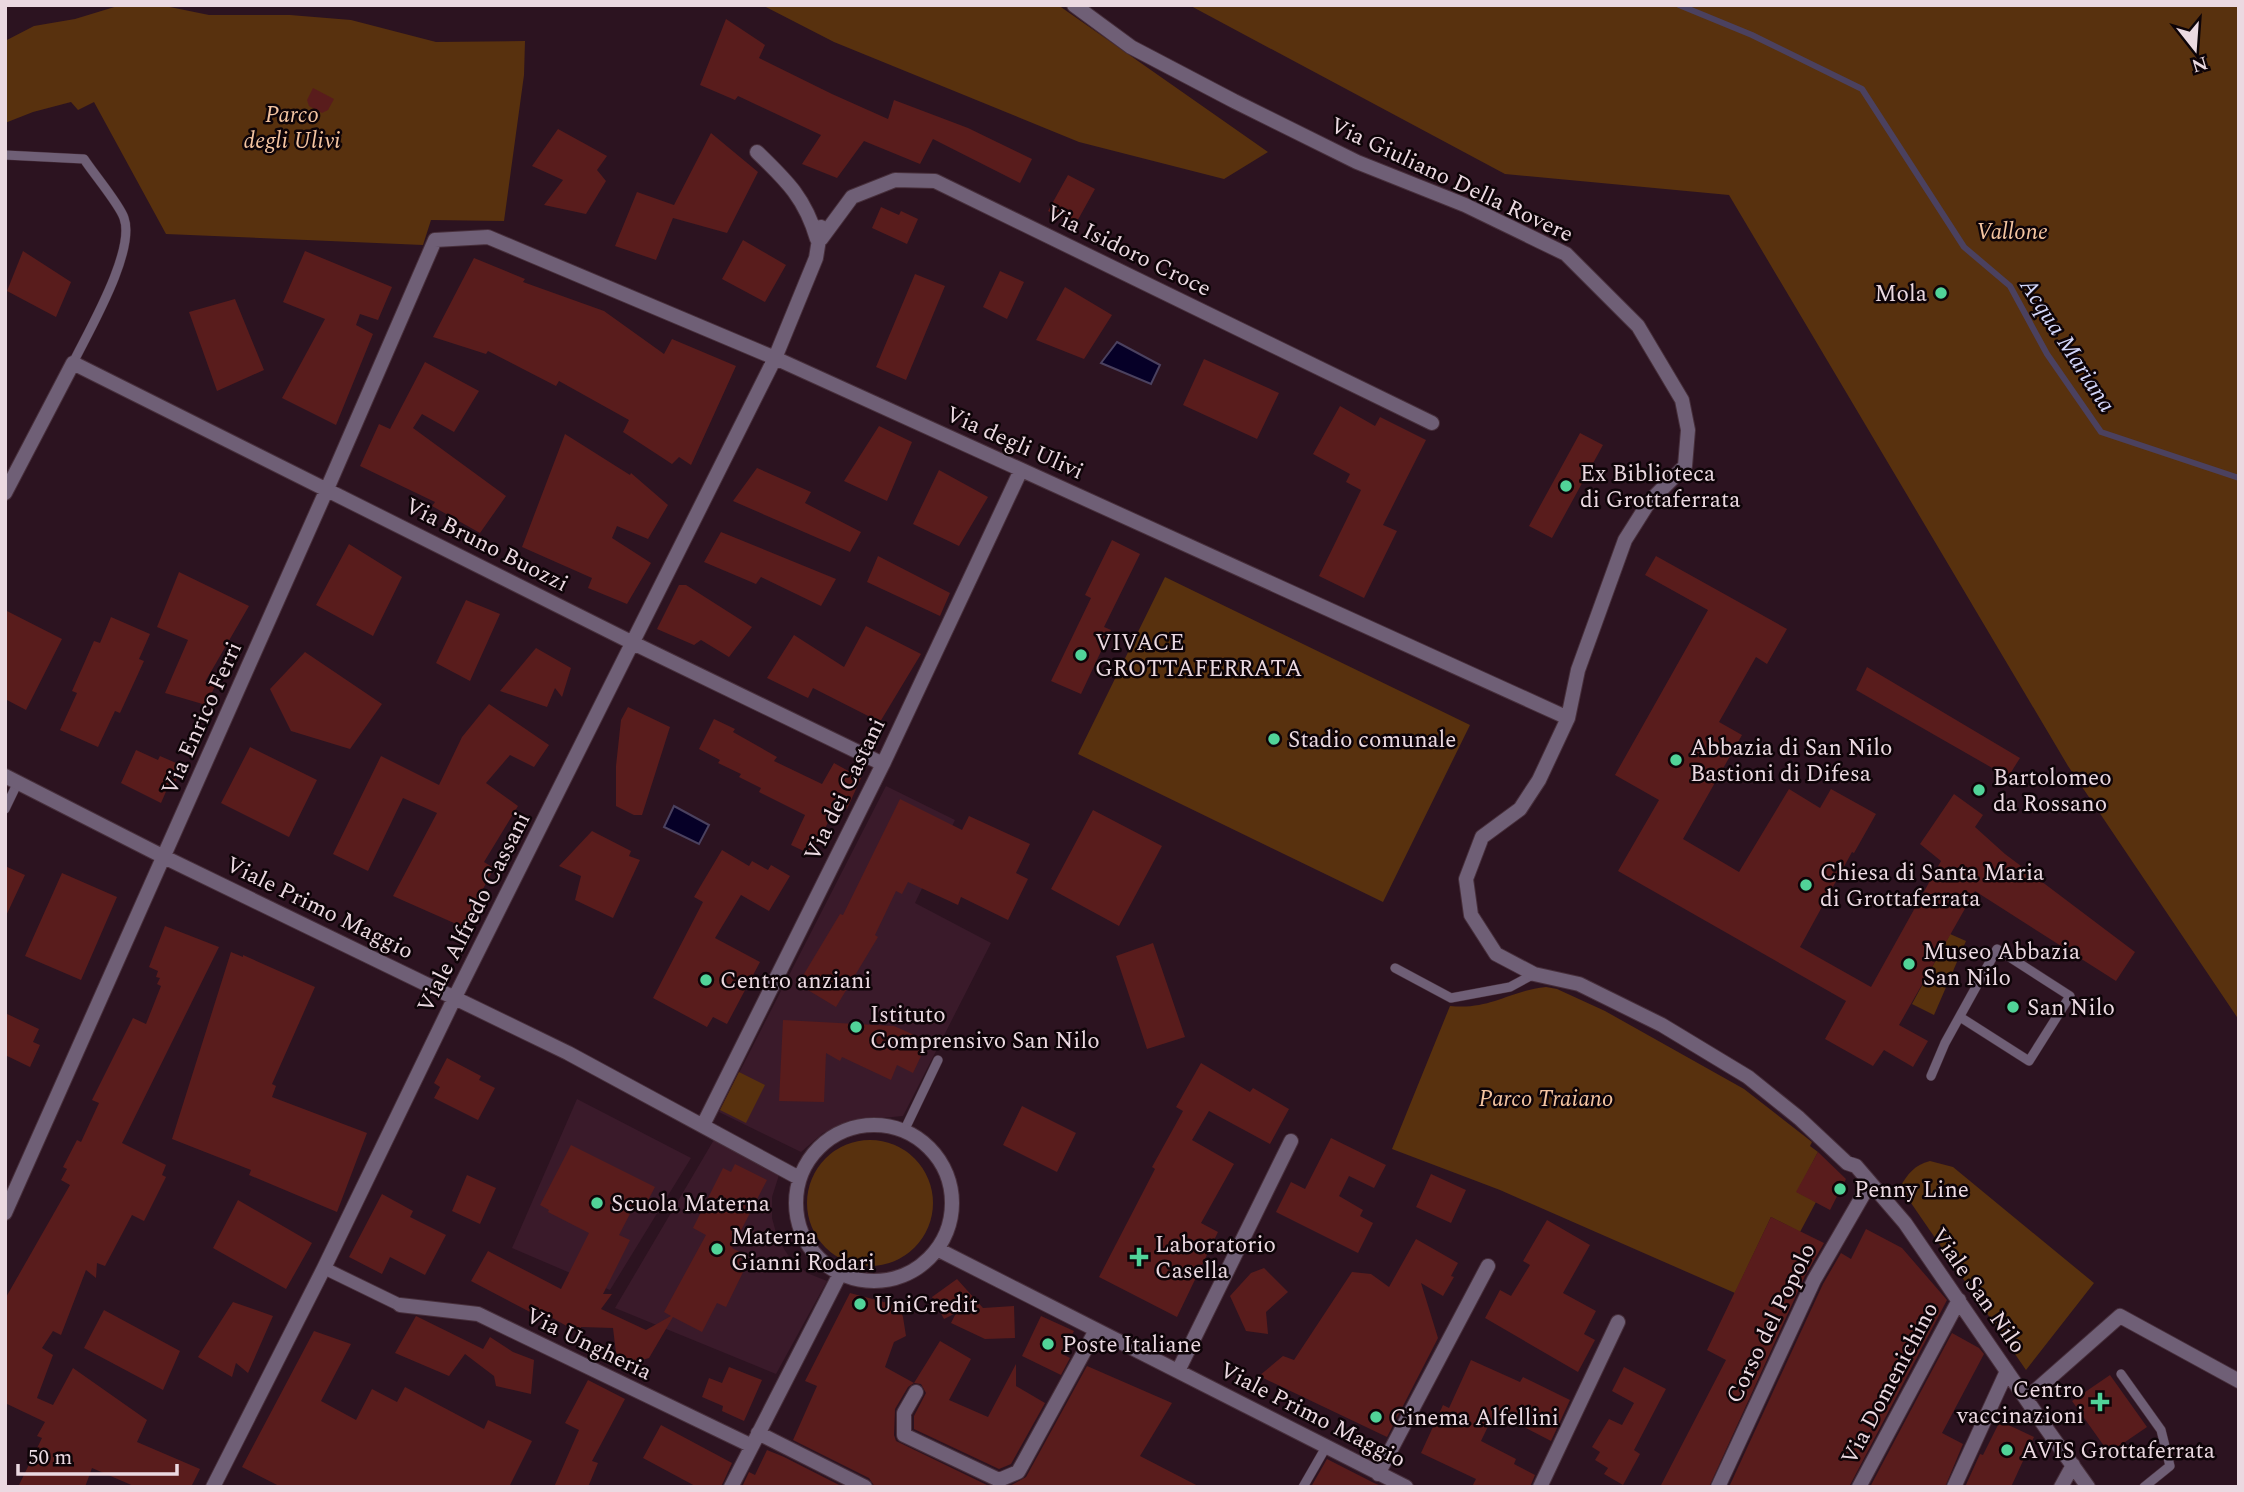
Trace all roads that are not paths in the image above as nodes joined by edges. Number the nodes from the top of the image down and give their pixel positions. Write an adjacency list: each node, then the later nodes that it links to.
1 (1073, 5): 14 (street, Via Giuliano Della Rovere)
2 (757, 152): 6 (street)
3 (5, 155): 8 (lane)
4 (821, 227): 6 (street, Viale Alfredo Cassani)
5 (435, 240): 7 (street, Via degli Ulivi); 11 (street, Via Enrico Ferri)
6 (818, 243): 7 (street, Viale Alfredo Cassani); 9 (street, Via Isidoro Croce)
7 (775, 358): 10 (street, Via degli Ulivi); 13 (street, Viale Alfredo Cassani)
8 (73, 363): 11 (street, Via Bruno Buozzi); 12 (street)
9 (1432, 423)
10 (1021, 470): 14 (street, Via degli Ulivi); 15 (street, Via dei Castani)
11 (327, 489): 13 (street, Via Bruno Buozzi); 18 (street, Via Enrico Ferri)
12 (5, 494)
13 (633, 643): 15 (street, Via Bruno Buozzi); 21 (street, Viale Alfredo Cassani)
14 (1569, 718): 20 (street)
15 (883, 764): 25 (street, Via dei Castani)
16 (12, 779): 17 (lane); 18 (street, Viale Primo Maggio)
17 (5, 808)
18 (164, 857): 21 (street, Viale Primo Maggio); 30 (street, Via Enrico Ferri)
19 (1395, 968): 20 (lane)
20 (1534, 974): 29 (street, Viale San Nilo)
21 (455, 997): 25 (street, Viale Primo Maggio); 33 (street, Viale Alfredo Cassani)
22 (1960, 1017): 22 (lane); 24 (lane)
23 (938, 1060): 26 (lane)
24 (1931, 1076)
25 (703, 1125): 28 (street, Viale Primo Maggio)
26 (904, 1131): 28 (street); 31 (street)
27 (1291, 1141): 39 (street)
28 (799, 1178): 34 (street)
29 (1870, 1183): 35 (street, Viale San Nilo); 55 (street, Corso del Popolo)
30 (5, 1213)
31 (937, 1249): 34 (street); 38 (street, Viale Primo Maggio)
32 (1488, 1266): 48 (street)
33 (324, 1268): 36 (street); 50 (street, Viale Alfredo Cassani)
34 (840, 1274): 45 (street)
35 (1959, 1300): 40 (street, Viale San Nilo); 56 (street, Via Domenichino)
36 (400, 1305): 45 (street, Via Ungheria)
37 (1618, 1322): 54 (street)
38 (1096, 1330): 39 (street, Viale Primo Maggio); 43 (street)
39 (1178, 1371): 46 (street, Viale Primo Maggio)
40 (2007, 1371): 44 (street, Viale San Nilo); 57 (street)
41 (2121, 1374): 60 (lane)
42 (2239, 1381): 44 (street)
43 (916, 1392)
44 (2026, 1399): 47 (street, Viale San Nilo)
45 (755, 1440): 51 (street); 52 (street, Via Ungheria)
46 (1326, 1447): 48 (street, Viale Primo Maggio); 53 (lane)
47 (2073, 1465): 58 (street); 59 (street, Viale San Nilo)
48 (1378, 1474): 49 (street, Viale Primo Maggio)
49 (1396, 1485)
50 (213, 1487)
51 (731, 1487)
52 (865, 1487)
53 (1303, 1487)
54 (1540, 1487)
55 (1718, 1487)
56 (1859, 1487)
57 (1954, 1487)
58 (2061, 1487)
59 (2088, 1487)
60 (2144, 1487)

